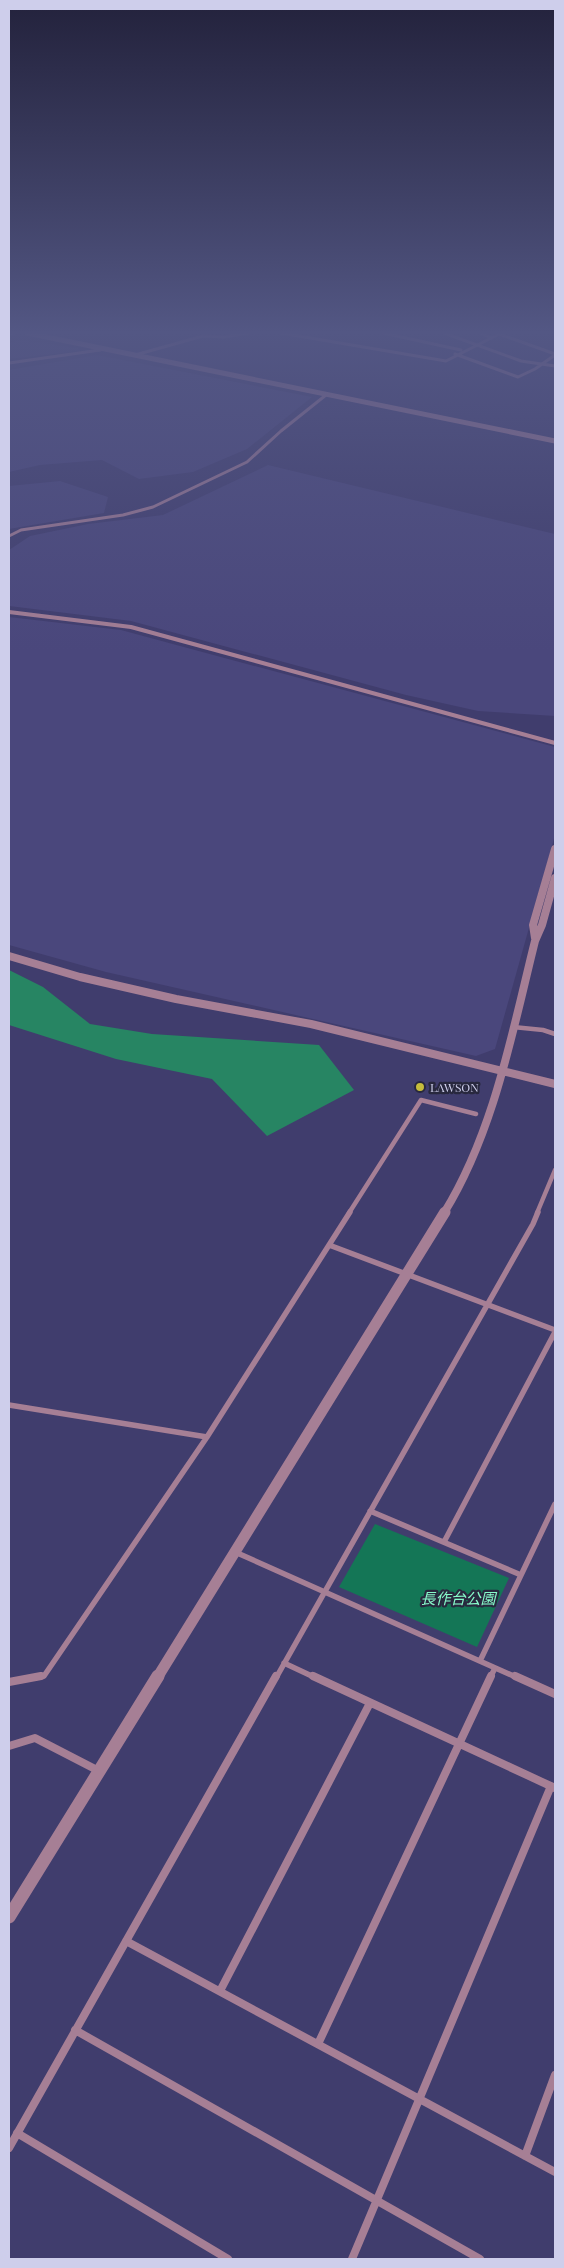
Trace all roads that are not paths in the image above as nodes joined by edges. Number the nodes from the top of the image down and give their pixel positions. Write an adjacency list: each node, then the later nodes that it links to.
1 (272, 439): 2 (street)
2 (9, 536)
3 (9, 612): 4 (street)
4 (555, 743)
5 (555, 850): 7 (street)
6 (555, 878): 7 (street)
7 (535, 941): 9 (street)
8 (9, 956): 11 (street)
9 (512, 1027): 10 (street); 11 (street)
10 (555, 1034)
11 (501, 1070): 12 (street); 16 (street)
12 (555, 1084)
13 (476, 1114): 15 (street)
14 (555, 1170): 17 (street)
15 (328, 1245): 16 (street); 20 (street)
16 (408, 1274): 17 (street); 24 (street)
17 (487, 1305): 18 (street); 22 (street)
18 (555, 1331): 23 (street)
19 (9, 1405): 20 (street)
20 (207, 1437): 30 (street)
21 (555, 1504): 25 (street)
22 (370, 1511): 23 (street); 26 (street)
23 (444, 1542): 25 (street)
24 (235, 1552): 26 (street); 35 (street)
25 (521, 1575): 27 (street)
26 (324, 1592): 27 (street); 28 (street)
27 (480, 1661): 29 (street)
28 (284, 1663): 32 (street); 38 (street)
29 (495, 1668): 31 (street); 33 (street)
30 (9, 1682)
31 (555, 1694)
32 (370, 1703): 33 (street); 39 (street)
33 (459, 1744): 36 (street); 41 (street)
34 (9, 1746): 35 (street)
35 (99, 1772): 37 (street)
36 (553, 1787): 43 (street)
37 (9, 1917)
38 (126, 1941): 39 (street); 40 (street)
39 (220, 1991): 41 (street)
40 (75, 2030): 44 (street); 48 (street)
41 (318, 2044): 43 (street)
42 (555, 2075): 46 (street)
43 (419, 2099): 46 (street); 48 (street)
44 (17, 2133): 45 (street); 49 (street)
45 (9, 2148)
46 (525, 2156): 47 (street)
47 (555, 2172)
48 (376, 2201): 50 (street); 51 (street)
49 (228, 2259)
50 (352, 2259)
51 (480, 2259)

